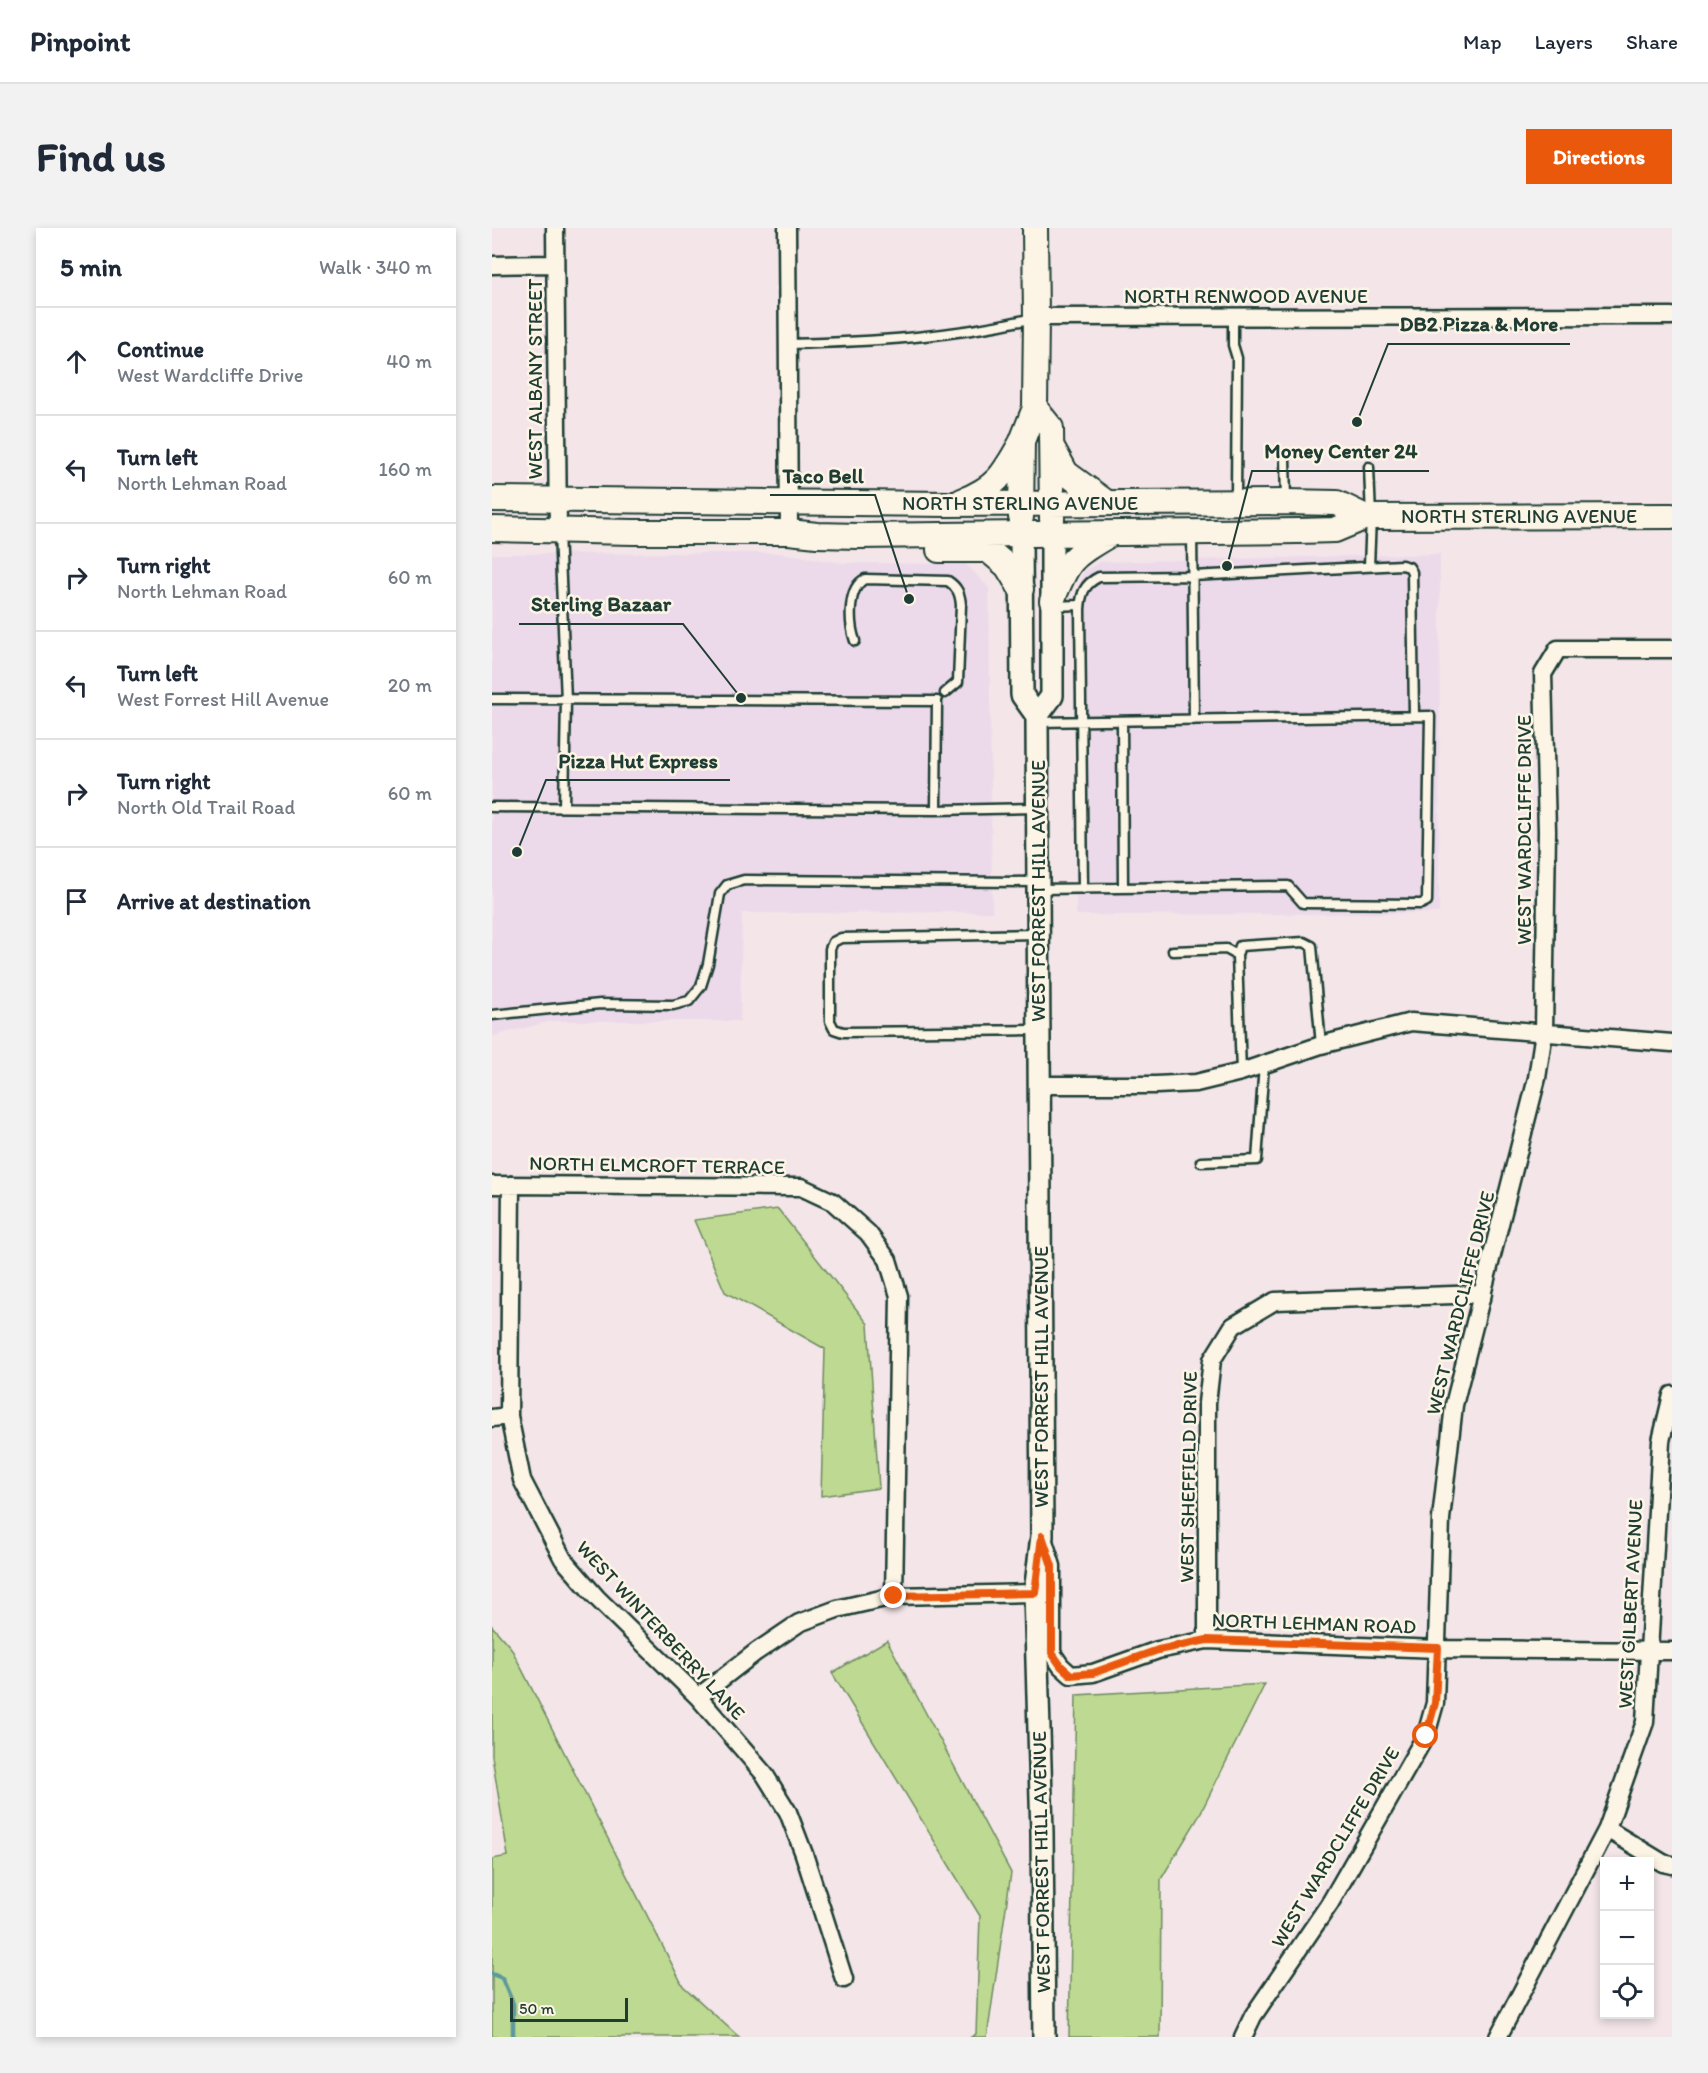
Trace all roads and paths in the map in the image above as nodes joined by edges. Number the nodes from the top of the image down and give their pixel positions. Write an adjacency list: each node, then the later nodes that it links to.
1 (555, 228): 4 (street, WEST ALBANY STREET)
2 (787, 228): 9 (street)
3 (1035, 228): 7 (main road)
4 (555, 264): 5 (street); 16 (street, WEST ALBANY STREET)
5 (492, 265)
6 (1672, 316): 8 (street, NORTH RENWOOD AVENUE)
7 (1036, 317): 8 (street, NORTH RENWOOD AVENUE); 9 (lane); 10 (main road)
8 (1233, 317): 18 (lane)
9 (789, 344): 17 (street)
10 (1035, 408): 11 (main road); 12 (main road)
11 (1022, 441): 20 (main road); 21 (main road)
12 (1051, 447): 22 (main road); 23 (main road)
13 (1285, 458): 19 (lane)
14 (1369, 467): 25 (lane)
15 (492, 499): 16 (main road, NORTH STERLING AVENUE)
16 (557, 500): 17 (main road, NORTH STERLING AVENUE); 27 (street, WEST ALBANY STREET)
17 (790, 502): 20 (main road, NORTH STERLING AVENUE); 28 (street)
18 (1236, 502): 19 (main road, NORTH STERLING AVENUE); 23 (main road, NORTH STERLING AVENUE)
19 (1286, 502): 25 (main road, NORTH STERLING AVENUE)
20 (956, 503): 21 (main road, NORTH STERLING AVENUE)
21 (1021, 503): 22 (main road, NORTH STERLING AVENUE); 30 (main road)
22 (1052, 503): 23 (main road, NORTH STERLING AVENUE); 31 (main road)
23 (1107, 503)
24 (1672, 516): 25 (main road, NORTH STERLING AVENUE)
25 (1368, 517): 29 (main road, NORTH STERLING AVENUE); 34 (lane)
26 (492, 529): 27 (main road, NORTH STERLING AVENUE)
27 (558, 530): 28 (main road, NORTH STERLING AVENUE); 43 (lane)
28 (789, 532): 33 (main road, NORTH STERLING AVENUE)
29 (1192, 533): 32 (main road, NORTH STERLING AVENUE); 35 (lane)
30 (1021, 534): 31 (main road, NORTH STERLING AVENUE); 33 (main road, NORTH STERLING AVENUE); 36 (street)
31 (1052, 534): 32 (main road, NORTH STERLING AVENUE); 37 (street)
32 (1111, 534): 37 (main road)
33 (858, 536): 36 (main road)
34 (1369, 566): 35 (lane); 44 (lane)
35 (1192, 576): 38 (lane); 46 (lane)
36 (1021, 589): 45 (street)
37 (1052, 603): 38 (lane); 45 (street)
38 (1080, 605): 48 (lane)
39 (855, 641): 41 (lane)
40 (1672, 649): 61 (street, WEST WARDCLIFFE DRIVE)
41 (945, 693)
42 (492, 699): 43 (lane)
43 (566, 700): 50 (lane); 52 (lane)
44 (1414, 716): 46 (lane); 54 (lane)
45 (1037, 719): 48 (lane); 51 (street, WEST FORREST HILL AVENUE)
46 (1194, 720): 47 (lane)
47 (1122, 721): 48 (lane); 54 (lane)
48 (1082, 722): 55 (lane)
49 (492, 807): 50 (lane)
50 (564, 807): 52 (lane)
51 (1037, 808): 52 (lane); 53 (street, WEST FORREST HILL AVENUE)
52 (936, 810)
53 (1038, 885): 55 (lane); 56 (street, WEST FORREST HILL AVENUE); 59 (lane)
54 (1123, 888): 55 (lane)
55 (1083, 889)
56 (1039, 934): 60 (street, WEST FORREST HILL AVENUE); 60 (lane)
57 (1173, 951): 58 (lane)
58 (1236, 955): 63 (lane); 65 (lane)
59 (492, 1015)
60 (1039, 1030): 66 (street, WEST FORREST HILL AVENUE)
61 (1544, 1032): 62 (street); 63 (street); 70 (street, WEST WARDCLIFFE DRIVE)
62 (1672, 1043)
63 (1321, 1045): 64 (street)
64 (1264, 1064): 65 (street); 67 (lane)
65 (1241, 1072): 66 (street)
66 (1040, 1085): 73 (street, WEST FORREST HILL AVENUE)
67 (1201, 1162)
68 (492, 1185): 69 (street, NORTH ELMCROFT TERRACE)
69 (511, 1185): 72 (street, WEST WINTERBERRY LANE); 75 (street, NORTH ELMCROFT TERRACE)
70 (1483, 1293): 76 (street, WEST SHEFFIELD DRIVE); 77 (street, WEST WARDCLIFFE DRIVE)
71 (1672, 1395): 78 (street, WEST GILBERT AVENUE)
72 (500, 1417): 80 (street, WEST WINTERBERRY LANE)
73 (1042, 1536): 74 (street, WEST FORREST HILL AVENUE); 76 (street, NORTH LEHMAN ROAD)
74 (1035, 1593): 75 (street); 84 (street, WEST FORREST HILL AVENUE)
75 (894, 1596): 80 (street)
76 (1207, 1640): 77 (street, NORTH LEHMAN ROAD)
77 (1438, 1648): 78 (street, NORTH LEHMAN ROAD); 85 (street, WEST WARDCLIFFE DRIVE)
78 (1648, 1651): 79 (street, NORTH LEHMAN ROAD); 81 (street, WEST GILBERT AVENUE)
79 (1672, 1651)
80 (698, 1697): 83 (street, WEST WINTERBERRY LANE)
81 (1607, 1829): 82 (street); 86 (street, WEST GILBERT AVENUE)
82 (1672, 1865)
83 (844, 1979)
84 (1044, 2037)
85 (1243, 2037)
86 (1498, 2037)

